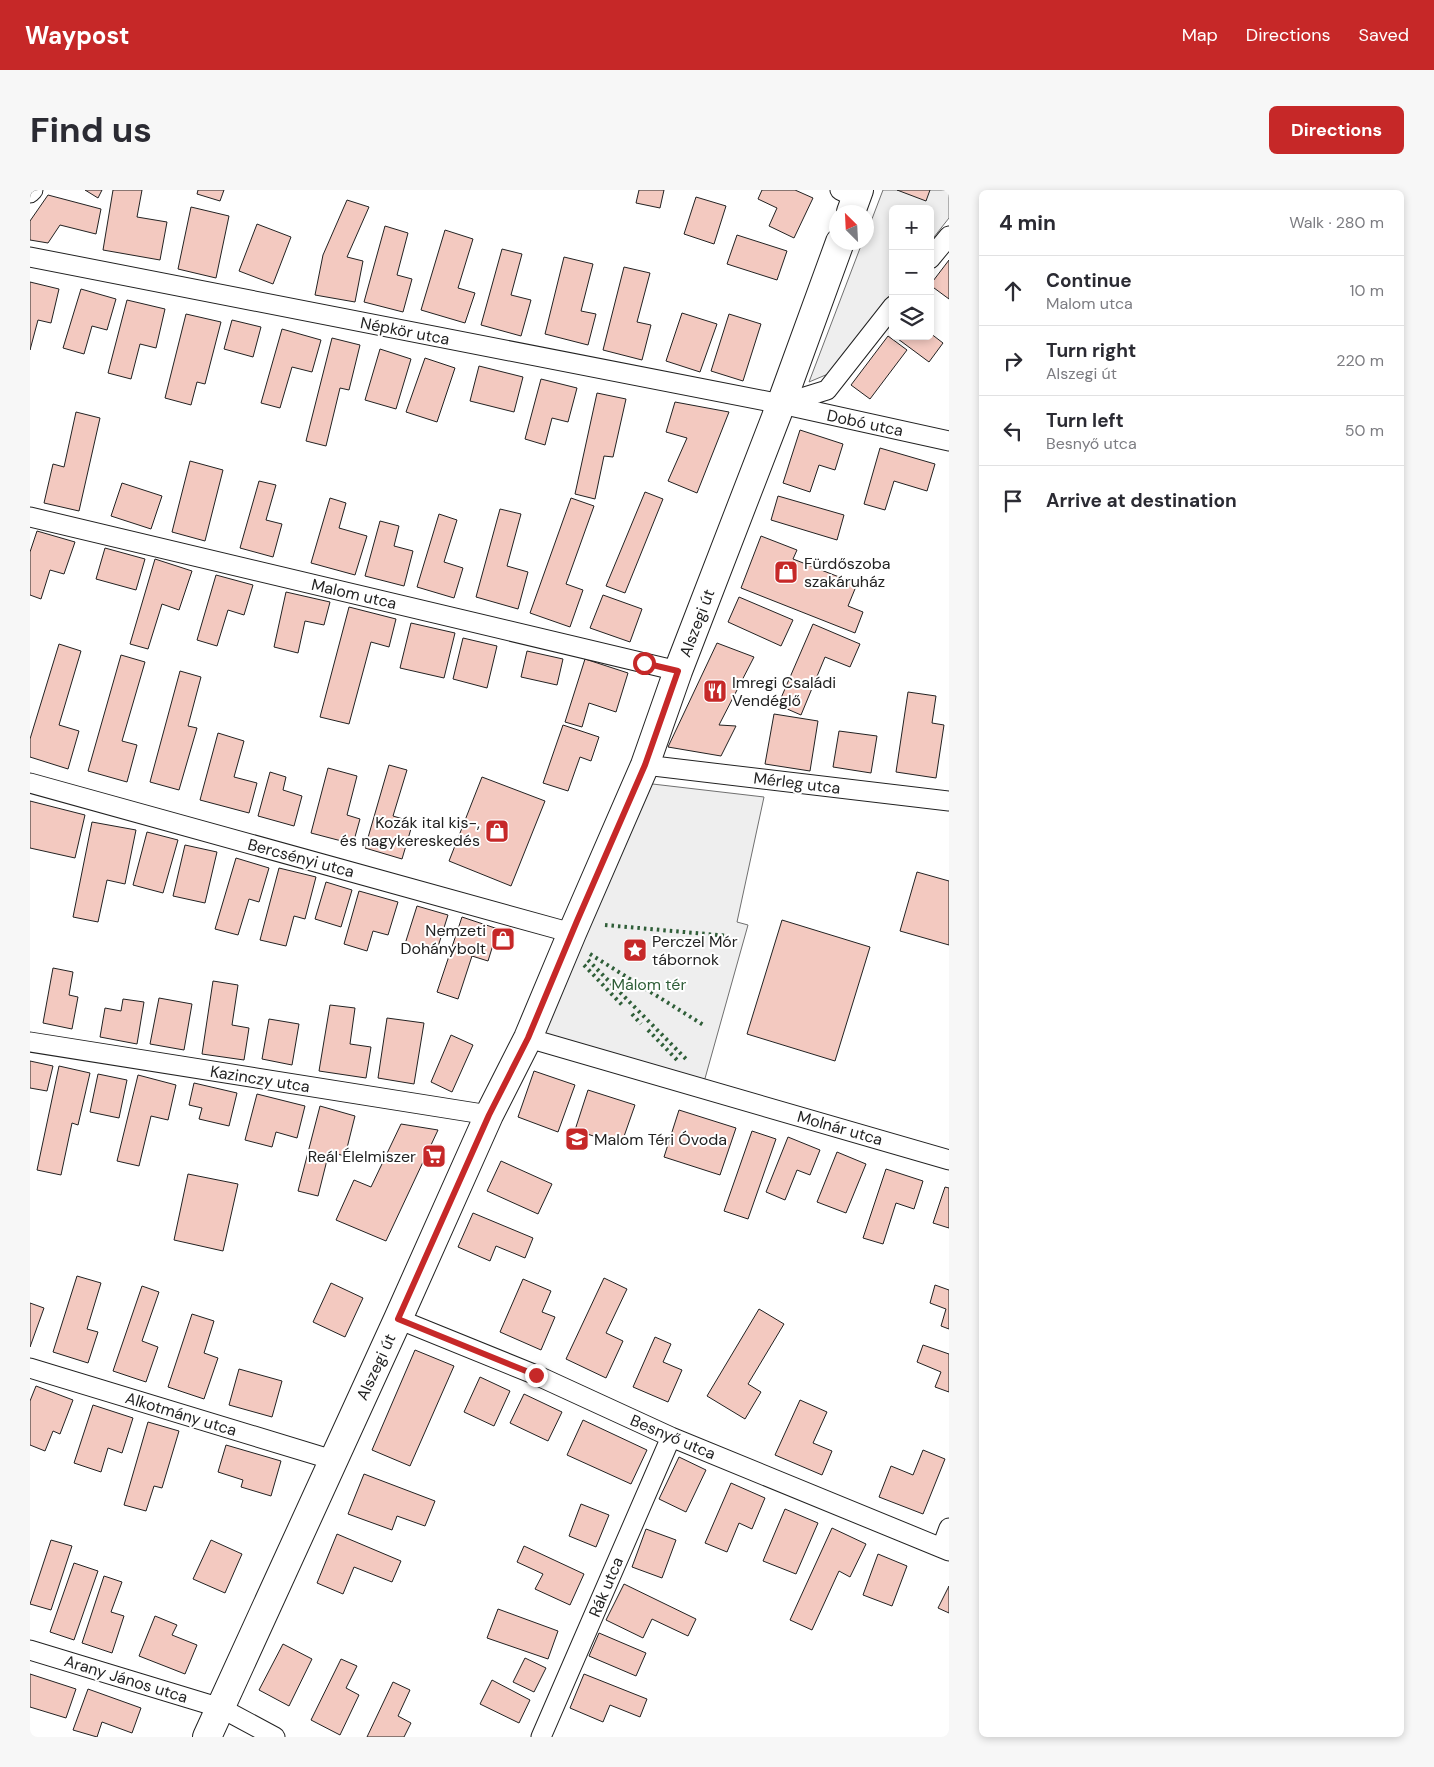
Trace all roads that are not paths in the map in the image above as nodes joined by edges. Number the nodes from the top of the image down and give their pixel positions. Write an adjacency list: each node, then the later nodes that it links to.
1 (33, 190): 2 (street)
2 (30, 193)
3 (949, 236): 5 (street)
4 (837, 250): 8 (main road, Alszegi út)
5 (934, 254)
6 (30, 257): 8 (street, Népkör utca)
7 (889, 311): 8 (street)
8 (780, 404): 9 (street, Dobó utca); 11 (main road, Alszegi út)
9 (949, 441)
10 (30, 517): 11 (street, Malom utca)
11 (678, 671): 12 (main road, Alszegi út)
12 (645, 765): 14 (street, Mérleg utca); 15 (main road, Alszegi út)
13 (30, 783): 15 (street, Bercsényi utca)
14 (949, 801)
15 (572, 933): 16 (main road, Alszegi út)
16 (528, 1038): 18 (main road, Alszegi út); 19 (street, Molnár utca)
17 (30, 1042): 18 (street, Kazinczy utca)
18 (489, 1115): 20 (main road, Alszegi út)
19 (949, 1160)
20 (398, 1319): 22 (street, Besnyő utca); 23 (main road, Alszegi út)
21 (30, 1368): 23 (street, Alkotmány utca)
22 (671, 1437): 25 (street, Besnyő utca); 30 (street, Rák utca)
23 (333, 1460): 27 (main road, Alszegi út)
24 (949, 1528): 25 (street)
25 (945, 1549)
26 (30, 1650): 27 (street, Arany János utca)
27 (221, 1708): 28 (main road, Alszegi út); 29 (street, Arany János utca)
28 (207, 1737)
29 (275, 1737)
30 (541, 1737)

